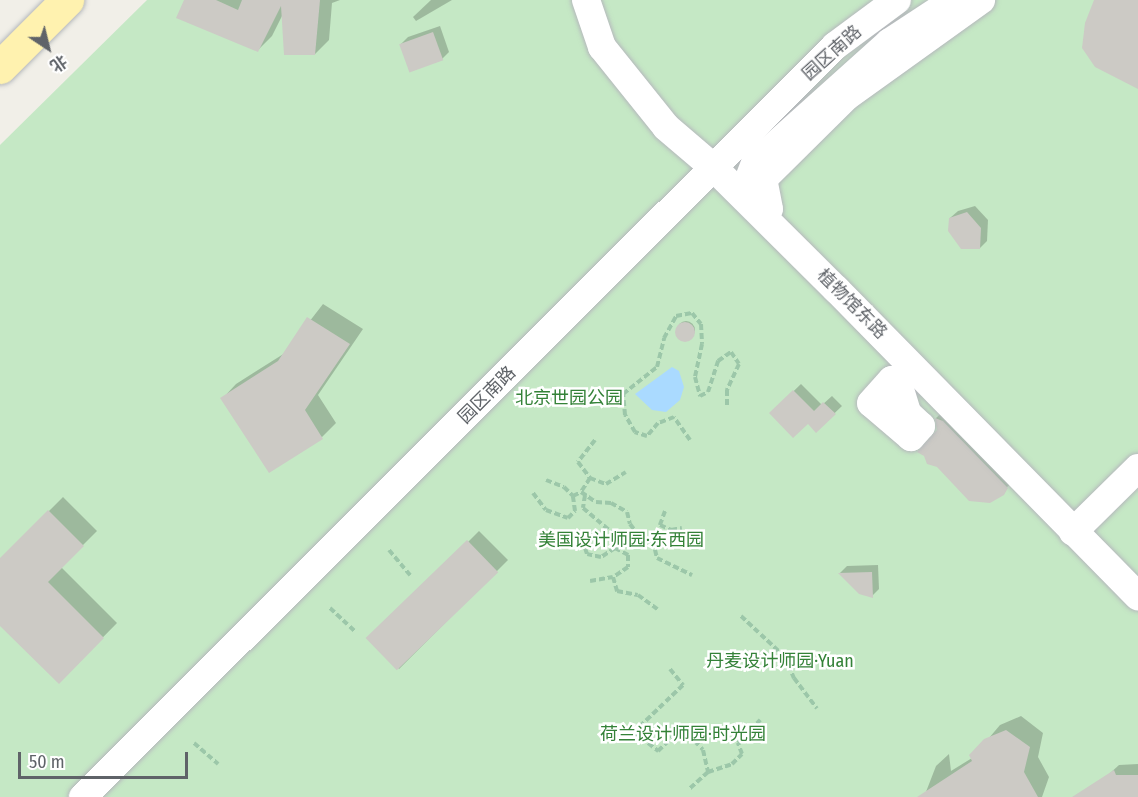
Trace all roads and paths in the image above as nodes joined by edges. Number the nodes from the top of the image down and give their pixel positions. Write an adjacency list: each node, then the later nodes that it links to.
1 (67, 0): 6 (main road)
2 (586, 0): 7 (street, 植物馆东路)
3 (897, 0): 7 (street, 园区南路)
4 (954, 0): 5 (street)
5 (981, 0)
6 (0, 67)
7 (714, 168): 20 (street, 植物馆东路); 44 (street, 园区南路)
8 (727, 405): 10 (path)
9 (595, 440): 13 (path)
10 (690, 440)
11 (1138, 468): 20 (street)
12 (626, 471): 13 (path)
13 (590, 478): 16 (path)
14 (546, 480): 17 (path)
15 (533, 493): 17 (path)
16 (583, 494): 17 (path); 21 (path); 23 (path)
17 (573, 496)
18 (665, 511): 19 (path)
19 (682, 528)
20 (1074, 532): 32 (street, 植物馆东路)
21 (615, 535): 24 (path); 25 (path)
22 (690, 537): 23 (path)
23 (653, 541): 29 (path)
24 (584, 545): 25 (path); 26 (path)
25 (615, 548): 30 (path)
26 (558, 549)
27 (388, 550): 28 (path)
28 (410, 575)
29 (692, 575)
30 (613, 578): 31 (path); 34 (path)
31 (590, 581)
32 (1138, 596)
33 (330, 608): 36 (path)
34 (657, 609)
35 (741, 616): 38 (path)
36 (355, 631)
37 (670, 669): 42 (path)
38 (817, 708)
39 (760, 720): 42 (path)
40 (194, 743): 41 (path)
41 (218, 764)
42 (708, 772): 43 (path)
43 (689, 789)
44 (83, 797)

